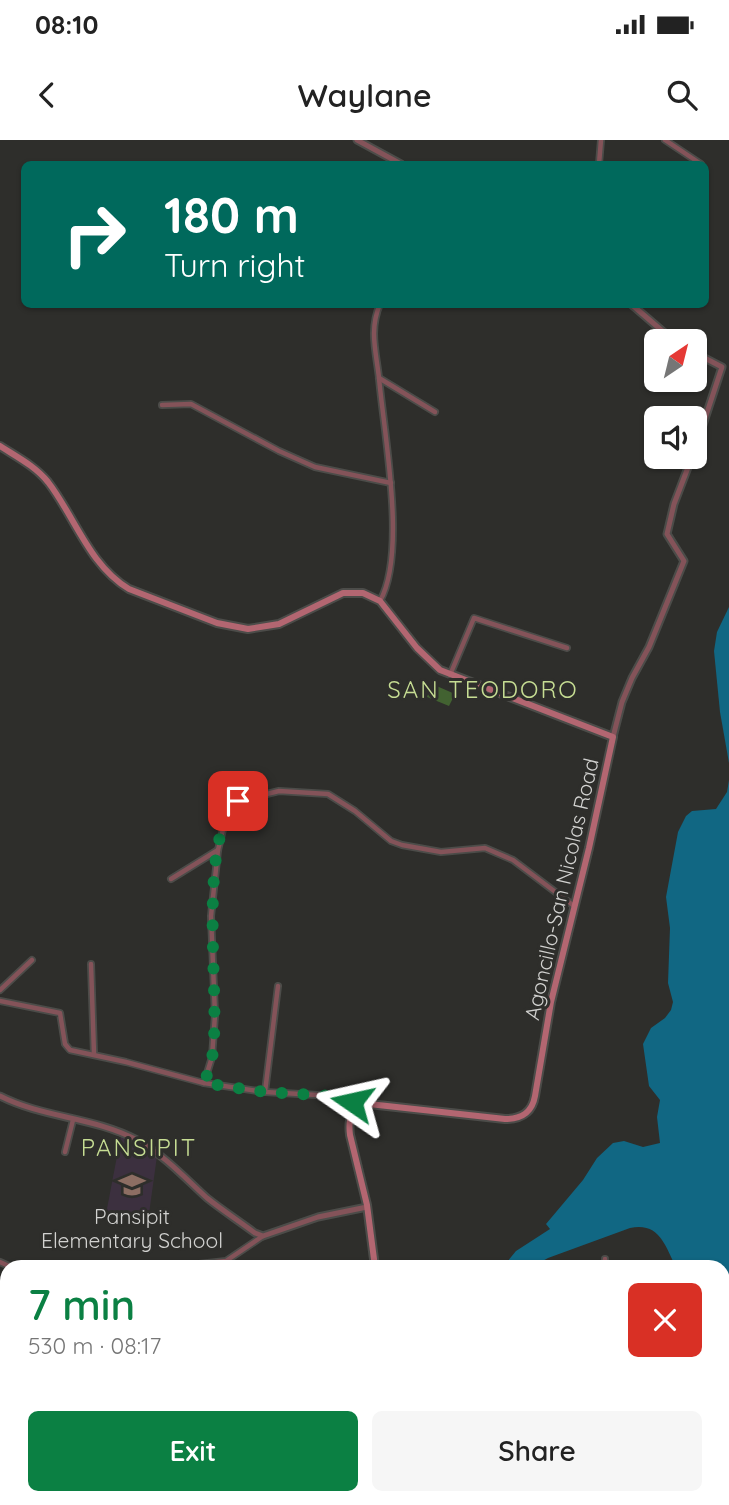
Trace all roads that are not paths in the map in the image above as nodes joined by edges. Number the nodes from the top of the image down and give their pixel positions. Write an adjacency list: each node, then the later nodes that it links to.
1 (357, 140): 4 (street)
2 (601, 140): 5 (street)
3 (665, 140): 6 (street)
4 (396, 161)
5 (599, 161)
6 (696, 161)
7 (378, 308): 11 (street)
8 (636, 308): 9 (street)
9 (660, 329)
10 (707, 360): 14 (street)
11 (379, 378): 13 (street); 17 (street)
12 (162, 405): 17 (street)
13 (435, 412)
14 (707, 413)
15 (0, 446): 18 (main road)
16 (687, 469): 21 (street)
17 (391, 483): 18 (street)
18 (380, 601): 20 (main road, Agoncillo-San Nicolas Road)
19 (567, 649): 20 (street)
20 (450, 675): 21 (main road, Agoncillo-San Nicolas Road)
21 (613, 737): 24 (main road, Agoncillo-San Nicolas Road)
22 (218, 850): 23 (street); 24 (street); 31 (street)
23 (171, 879)
24 (574, 906): 34 (main road, Agoncillo-San Nicolas Road)
25 (32, 960): 28 (street)
26 (91, 964): 30 (street)
27 (278, 986): 32 (street)
28 (0, 990)
29 (0, 1001): 30 (street)
30 (94, 1054): 31 (street)
31 (204, 1083): 32 (street)
32 (265, 1092): 34 (street)
33 (0, 1096): 35 (street)
34 (357, 1107): 37 (main road)
35 (73, 1120): 36 (street); 38 (street)
36 (65, 1152)
37 (367, 1207): 38 (street); 40 (main road)
38 (262, 1236): 39 (street)
39 (227, 1260)
40 (374, 1260)

